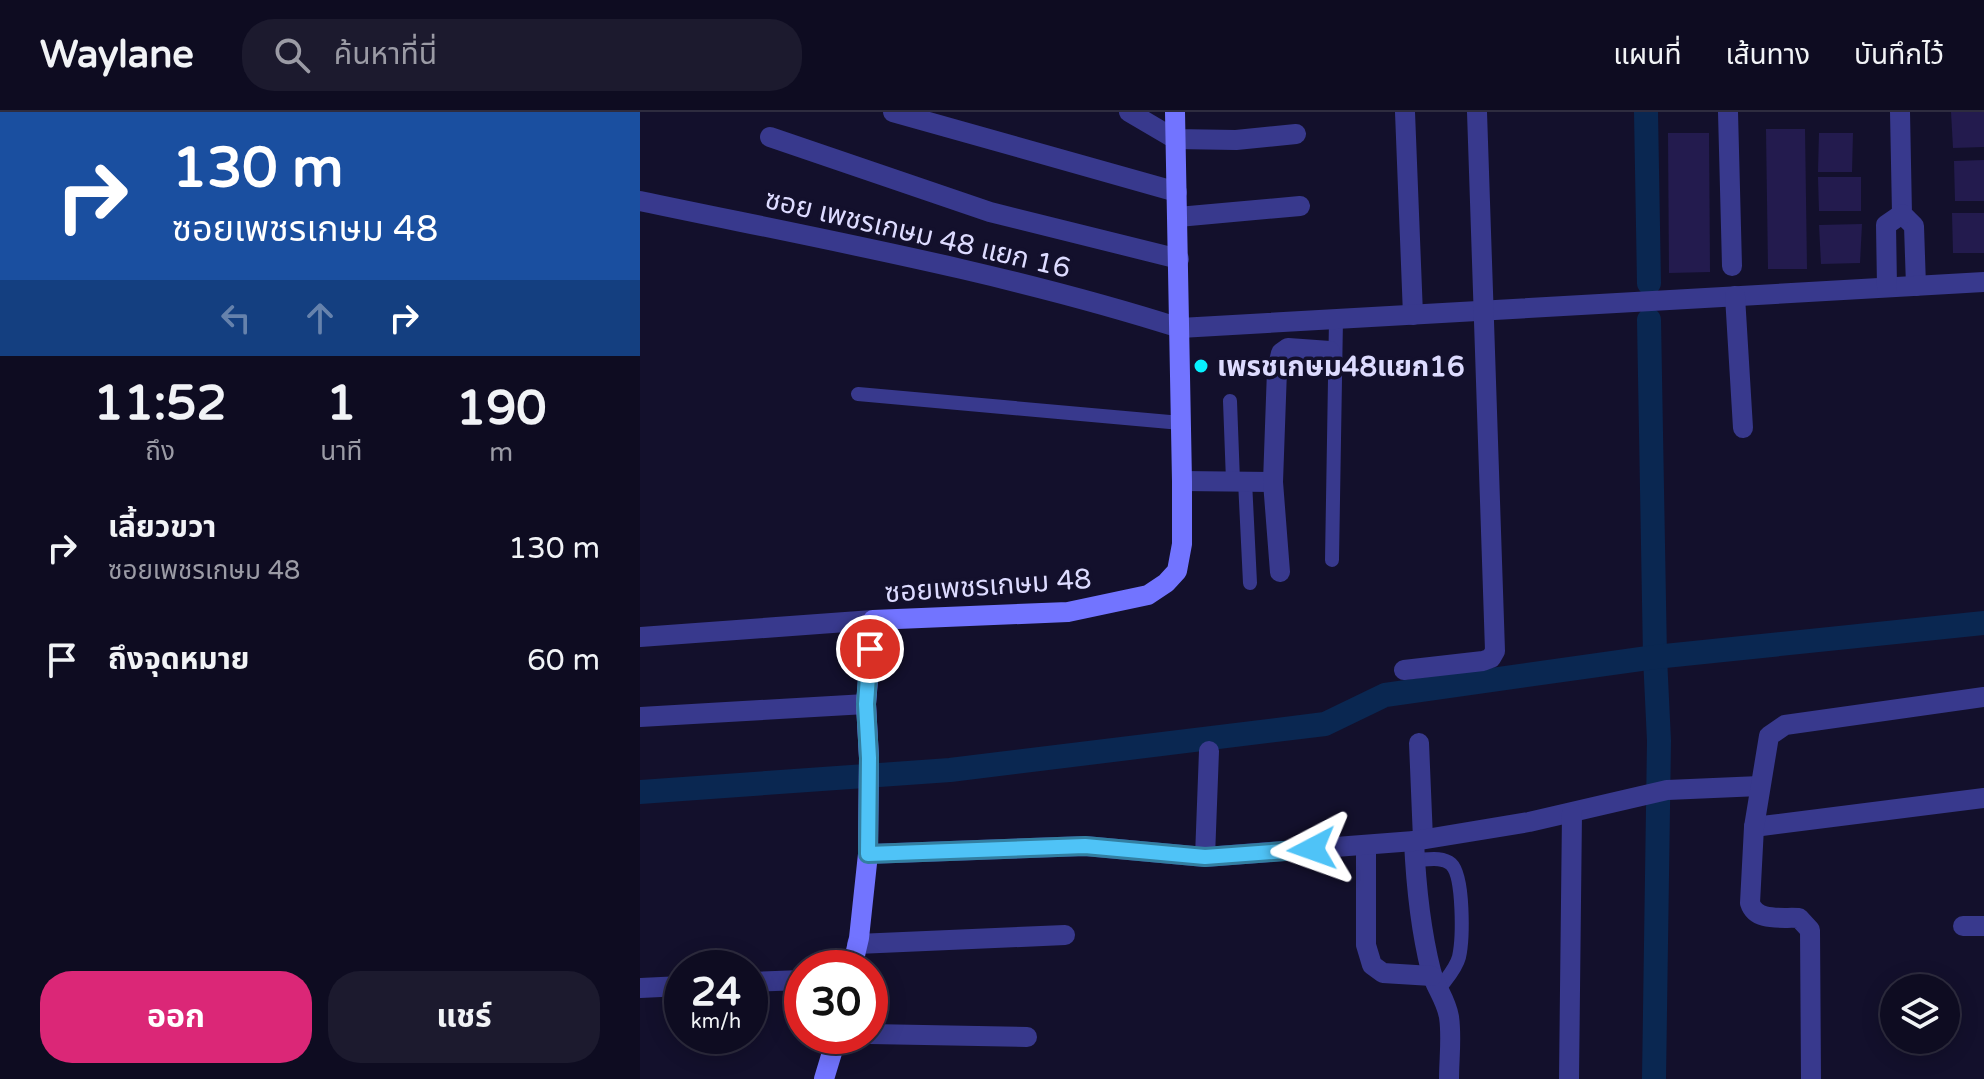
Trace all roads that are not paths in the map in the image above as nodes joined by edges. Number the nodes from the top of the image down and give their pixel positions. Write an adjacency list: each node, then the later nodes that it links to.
1 (893, 112): 11 (street)
2 (1129, 112): 10 (street)
3 (1175, 112): 10 (street, ซอยเพชรเกษม 48)
4 (1405, 112): 23 (street)
5 (1477, 112): 22 (street)
6 (1728, 112): 17 (street)
7 (1900, 112): 14 (street)
8 (1296, 134): 10 (street)
9 (770, 137): 16 (street)
10 (1175, 139): 11 (street, ซอยเพชรเกษม 48)
11 (1177, 192): 15 (street, ซอยเพชรเกษม 48)
12 (640, 201): 25 (street, ซอย เพชรเกษม 48 แยก 16)
13 (1300, 206): 15 (street)
14 (1902, 214): 19 (street); 20 (street)
15 (1178, 217): 16 (street, ซอยเพชรเกษม 48)
16 (1179, 259): 25 (street, ซอยเพชรเกษม 48)
17 (1732, 266)
18 (1984, 282): 19 (street)
19 (1916, 286): 20 (street)
20 (1887, 287): 21 (street)
21 (1735, 296): 22 (street); 30 (street)
22 (1484, 312): 23 (street); 39 (street)
23 (1413, 315): 24 (street)
24 (1336, 319): 25 (street); 34 (lane)
25 (1180, 328): 29 (street, ซอยเพชรเกษม 48)
26 (1330, 351): 33 (street)
27 (858, 394): 29 (lane)
28 (1230, 401): 32 (lane)
29 (1181, 423): 31 (street, ซอยเพชรเกษม 48)
30 (1743, 428)
31 (1182, 481): 32 (street); 37 (street, ซอยเพชรเกษม 48)
32 (1239, 481): 33 (street); 36 (lane)
33 (1273, 482): 35 (street)
34 (1332, 560)
35 (1280, 572)
36 (1250, 583)
37 (873, 620): 38 (street); 41 (street, ซอยเพชรเกษม 48)
38 (640, 637)
39 (1404, 670)
40 (1984, 697): 45 (street)
41 (866, 704): 42 (street); 51 (street, ซอยเพชรเกษม 48)
42 (640, 717)
43 (1419, 743): 50 (street)
44 (1209, 751): 52 (street)
45 (1760, 786): 47 (street); 48 (street)
46 (1984, 798): 48 (street)
47 (1572, 813): 50 (street); 66 (street)
48 (1754, 827): 67 (street)
49 (1366, 845): 50 (street); 52 (street); 58 (street)
50 (1417, 847): 58 (street); 58 (lane)
51 (868, 854): 52 (street); 56 (street, ซอยเพชรเกษม 48)
52 (1205, 857)
53 (1963, 926): 54 (street)
54 (1984, 926)
55 (1065, 935): 56 (street)
56 (857, 944): 57 (street, ซอยเพชรเกษม 48)
57 (856, 950)
58 (1436, 983): 65 (street)
59 (664, 987): 60 (street)
60 (640, 988)
61 (888, 1034): 62 (street)
62 (1027, 1037)
63 (832, 1054): 64 (street)
64 (824, 1079)
65 (1449, 1079)
66 (1569, 1079)
67 (1811, 1079)

